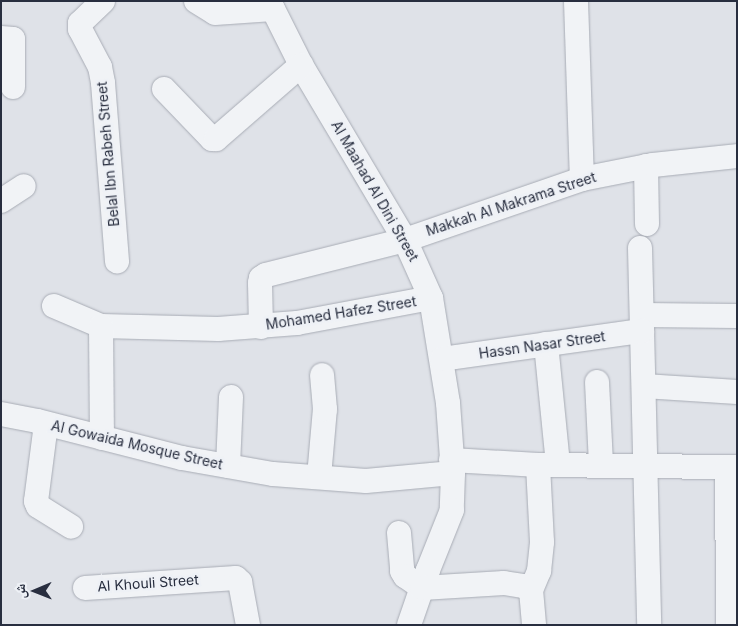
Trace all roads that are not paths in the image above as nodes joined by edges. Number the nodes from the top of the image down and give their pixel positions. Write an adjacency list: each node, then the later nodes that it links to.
1 (103, 1): 17 (street, Belal Ibn Rabeh Street)
2 (196, 1): 4 (street)
3 (576, 1): 11 (street)
4 (271, 5): 6 (street, Al Maahad Al Dini Street)
5 (1, 38): 7 (street)
6 (302, 65): 8 (street); 15 (street, Al Maahad Al Dini Street)
7 (13, 87)
8 (164, 89)
9 (737, 156): 10 (street, Makkah Al Makrama Street)
10 (646, 166): 11 (street, Makkah Al Makrama Street); 14 (street)
11 (582, 179): 15 (street, Makkah Al Makrama Street)
12 (24, 186): 13 (street)
13 (1, 201)
14 (647, 224)
15 (405, 240): 18 (street, Al Maahad Al Dini Street); 23 (street, Makkah Al Makrama Street)
16 (640, 248): 21 (street)
17 (117, 261)
18 (431, 298): 23 (street, Mohamed Hafez Street); 25 (street, Al Maahad Al Dini Street)
19 (54, 306): 22 (street, Mohamed Hafez Street)
20 (737, 316): 21 (street, Hassn Nasar Street)
21 (642, 323): 24 (street, Hassn Nasar Street); 28 (street)
22 (102, 326): 23 (street, Mohamed Hafez Street); 33 (street)
23 (261, 327)
24 (546, 344): 25 (street, Hassn Nasar Street); 34 (street)
25 (442, 359): 38 (street, Al Maahad Al Dini Street)
26 (322, 375): 40 (street)
27 (597, 382): 35 (street)
28 (644, 386): 29 (street); 36 (street)
29 (737, 392)
30 (231, 397): 37 (street)
31 (1, 414): 32 (street, Al Gowaida Mosque Street)
32 (46, 424): 33 (street, Al Gowaida Mosque Street); 41 (street)
33 (102, 438): 37 (street, Al Gowaida Mosque Street)
34 (548, 465): 35 (street, Al Gowaida Mosque Street); 38 (street, Al Gowaida Mosque Street); 45 (street)
35 (601, 465): 36 (street, Al Gowaida Mosque Street)
36 (646, 465): 39 (street); 49 (street)
37 (228, 466): 40 (street, Al Gowaida Mosque Street)
38 (452, 466): 40 (street, Al Gowaida Mosque Street); 44 (street, Al Maahad Al Dini Street)
39 (732, 467): 50 (street)
40 (319, 477)
41 (72, 527)
42 (399, 533): 44 (street)
43 (85, 588): 46 (street, Al Khouli Street)
44 (422, 588): 45 (street); 47 (street, Al Maahad Al Dini Street)
45 (531, 590): 48 (street)
46 (248, 625)
47 (409, 625)
48 (534, 625)
49 (649, 625)
50 (728, 625)

